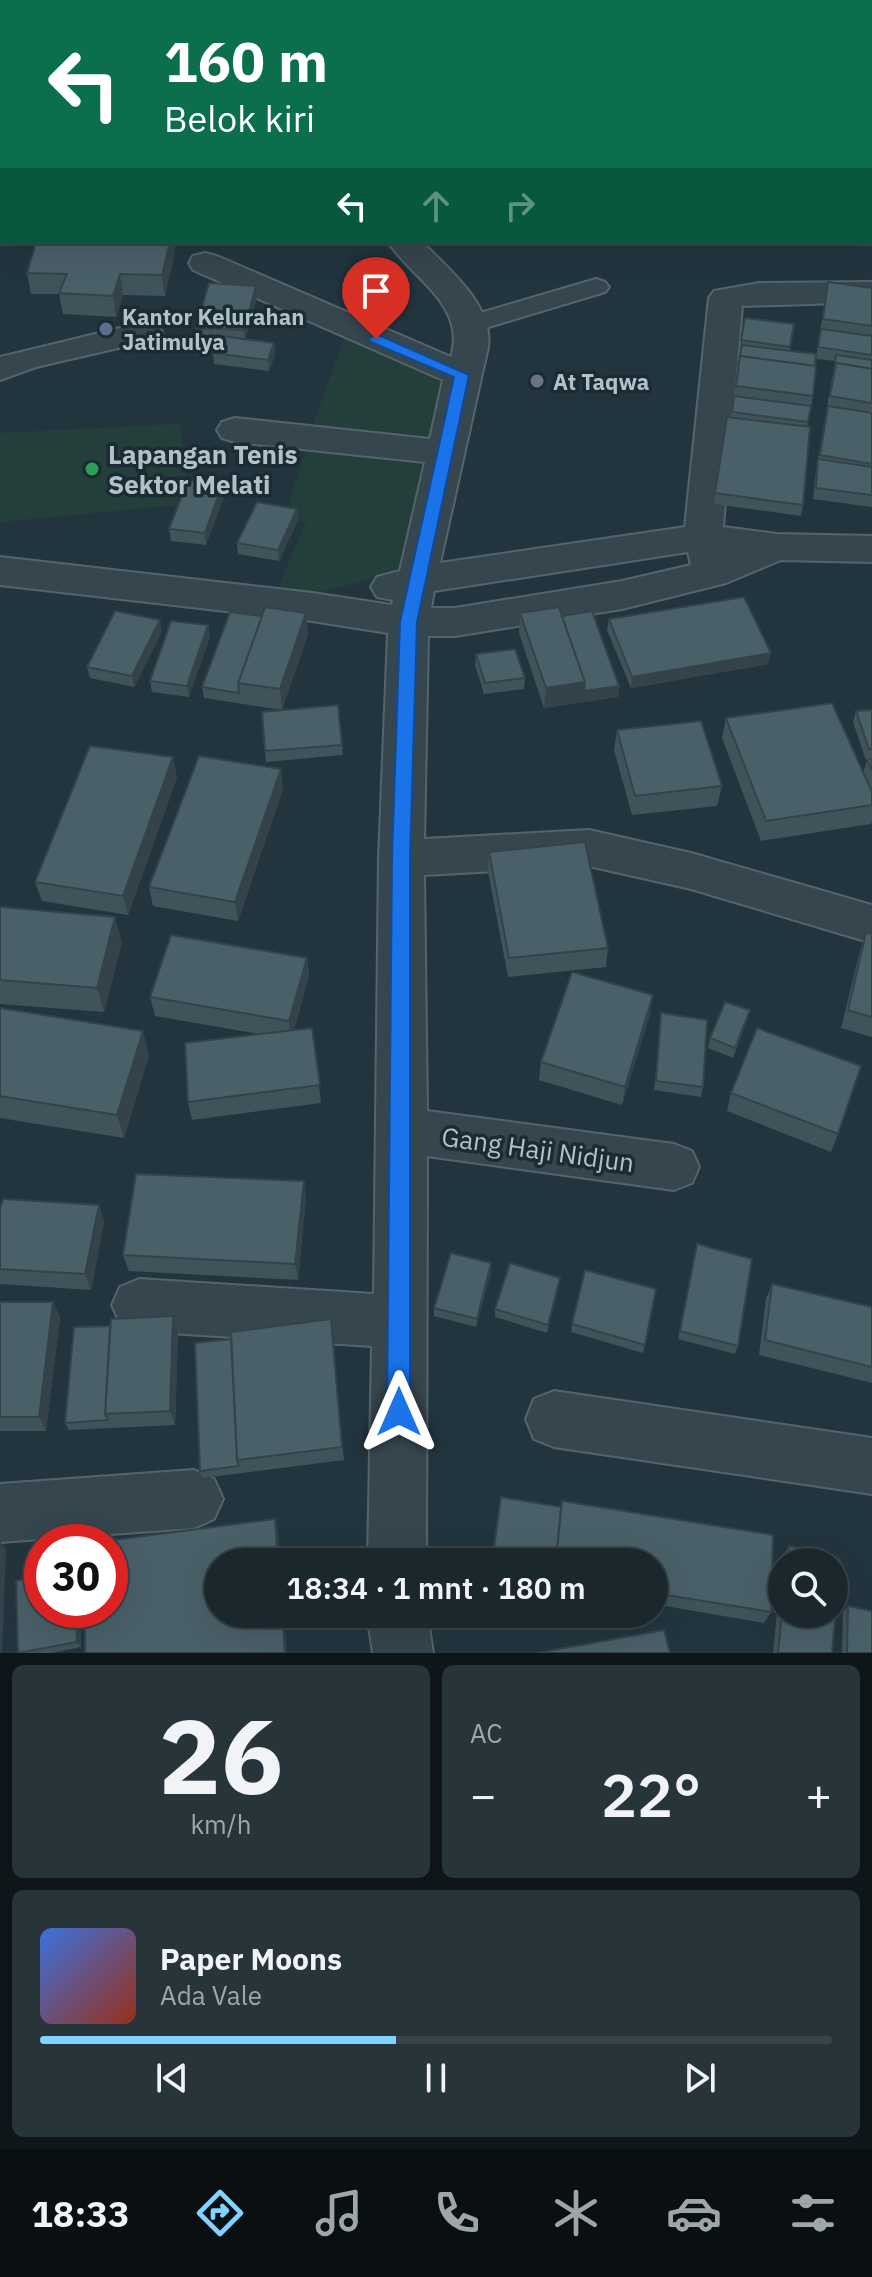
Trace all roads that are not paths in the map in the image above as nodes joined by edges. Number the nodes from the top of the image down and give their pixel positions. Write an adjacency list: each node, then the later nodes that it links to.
1 (406, 244): 5 (street)
2 (205, 263): 8 (street)
3 (596, 287): 5 (lane)
4 (872, 292): 12 (street)
5 (458, 304): 8 (street)
6 (145, 332): 7 (street)
7 (0, 369)
8 (462, 375): 10 (street)
9 (235, 430): 10 (street)
10 (447, 453): 14 (street)
11 (872, 549): 12 (street)
12 (707, 555): 14 (street)
13 (0, 571): 14 (street)
14 (412, 601): 15 (street)
15 (401, 858): 16 (street); 17 (street)
16 (872, 924)
17 (402, 1130): 18 (street, Gang Haji Nidjun); 20 (street)
18 (674, 1167)
19 (139, 1305): 20 (street)
20 (400, 1322): 25 (street)
21 (554, 1419): 22 (street)
22 (872, 1466)
23 (194, 1499): 24 (street)
24 (0, 1513)
25 (397, 1548)
26 (399, 1628): 27 (street)
27 (403, 1653)

